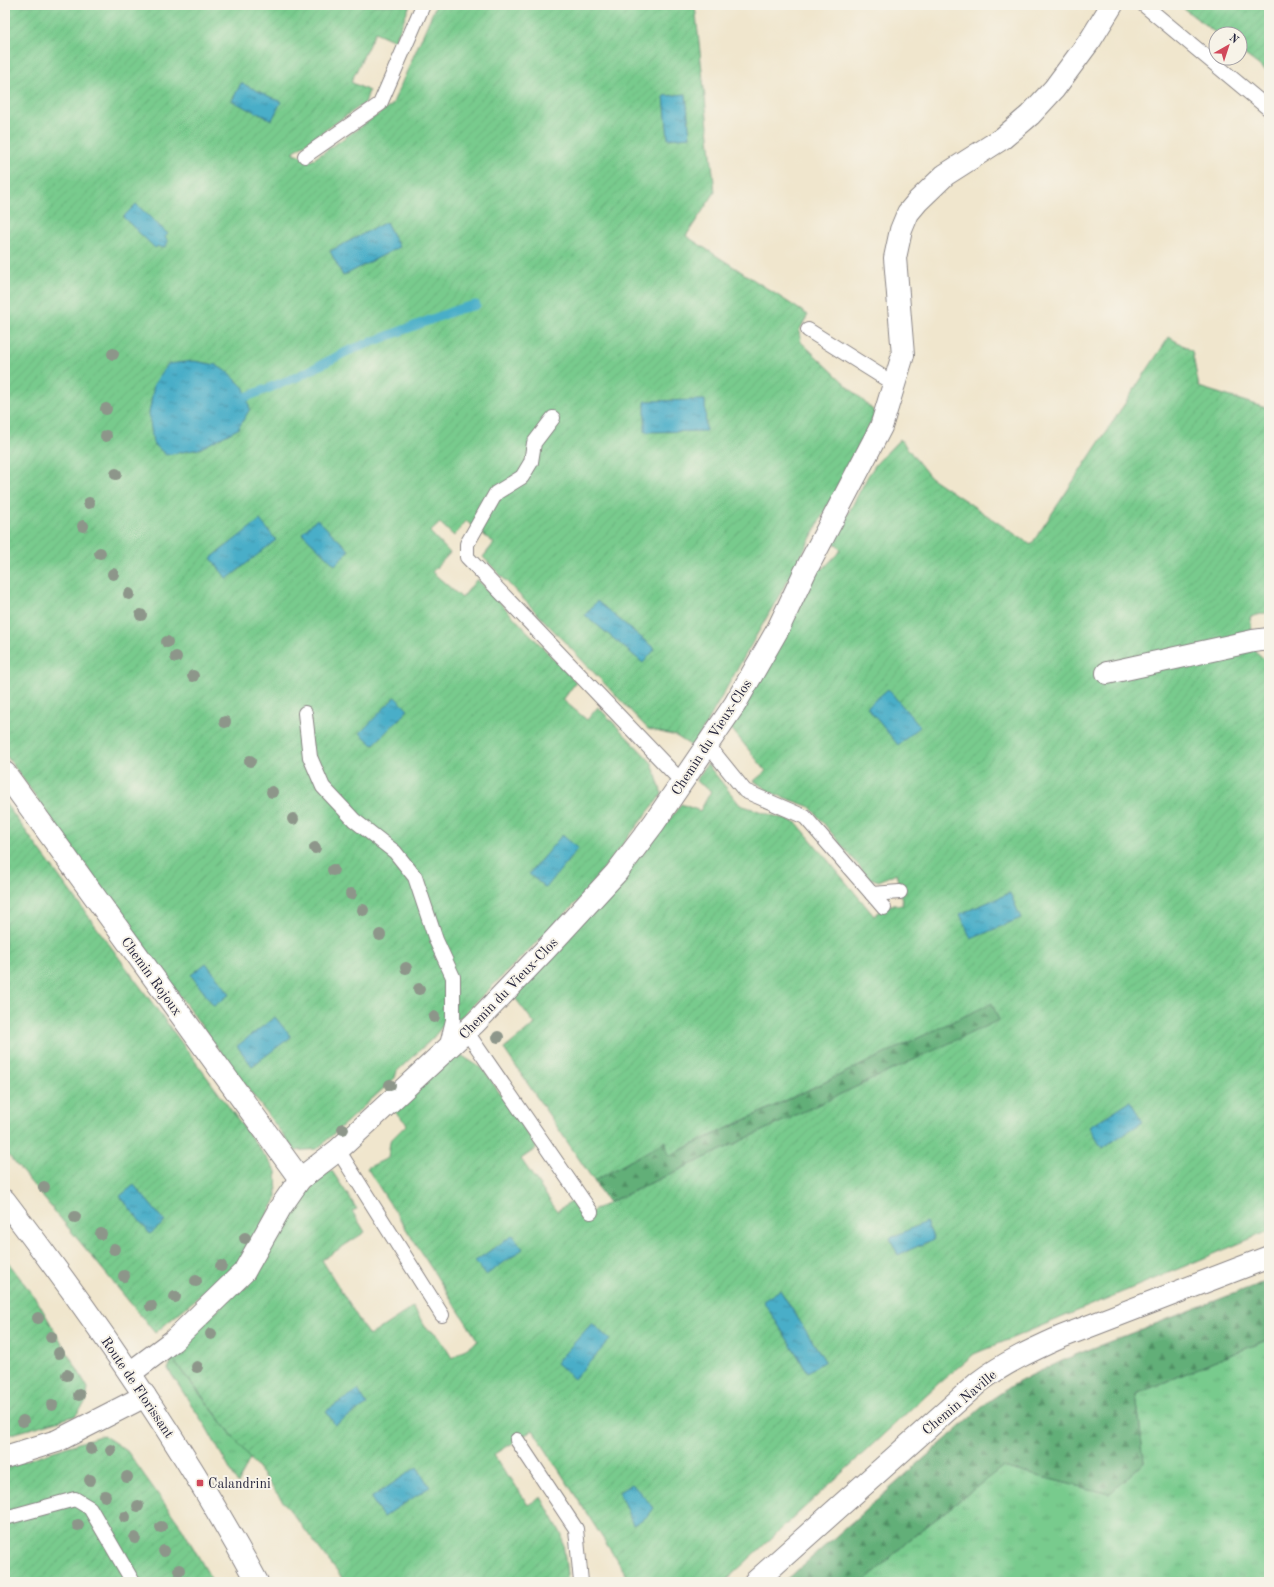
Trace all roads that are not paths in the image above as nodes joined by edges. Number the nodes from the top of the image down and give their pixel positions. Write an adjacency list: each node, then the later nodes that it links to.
1 (423, 5): 5 (lane)
2 (1112, 5): 7 (street, Chemin du Vieux-Clos)
3 (1144, 5): 4 (lane)
4 (1269, 109)
5 (306, 156)
6 (808, 330): 7 (lane)
7 (894, 384): 12 (street, Chemin du Vieux-Clos)
8 (553, 418): 14 (lane)
9 (1261, 640): 10 (street)
10 (1107, 673)
11 (305, 712): 19 (lane)
12 (707, 744): 14 (street, Chemin du Vieux-Clos); 16 (lane)
13 (5, 773): 21 (street, Chemin Rojoux)
14 (682, 782): 18 (street, Chemin du Vieux-Clos)
15 (900, 892): 16 (lane)
16 (872, 894): 17 (lane)
17 (884, 908)
18 (466, 1031): 19 (street, Chemin du Vieux-Clos); 23 (lane)
19 (446, 1049): 20 (street, Chemin du Vieux-Clos)
20 (338, 1150): 21 (street, Chemin du Vieux-Clos); 25 (lane)
21 (300, 1179): 26 (street, Chemin du Vieux-Clos)
22 (5, 1202): 26 (street, Route de Florissant)
23 (591, 1212)
24 (1269, 1257): 34 (street, Chemin Naville)
25 (442, 1316)
26 (130, 1373): 27 (street, Route de Florissant)
27 (145, 1396): 29 (street); 32 (street, Route de Florissant)
28 (516, 1440): 33 (lane)
29 (5, 1456)
30 (5, 1518): 31 (lane)
31 (133, 1582)
32 (257, 1582)
33 (581, 1582)
34 (755, 1582)

